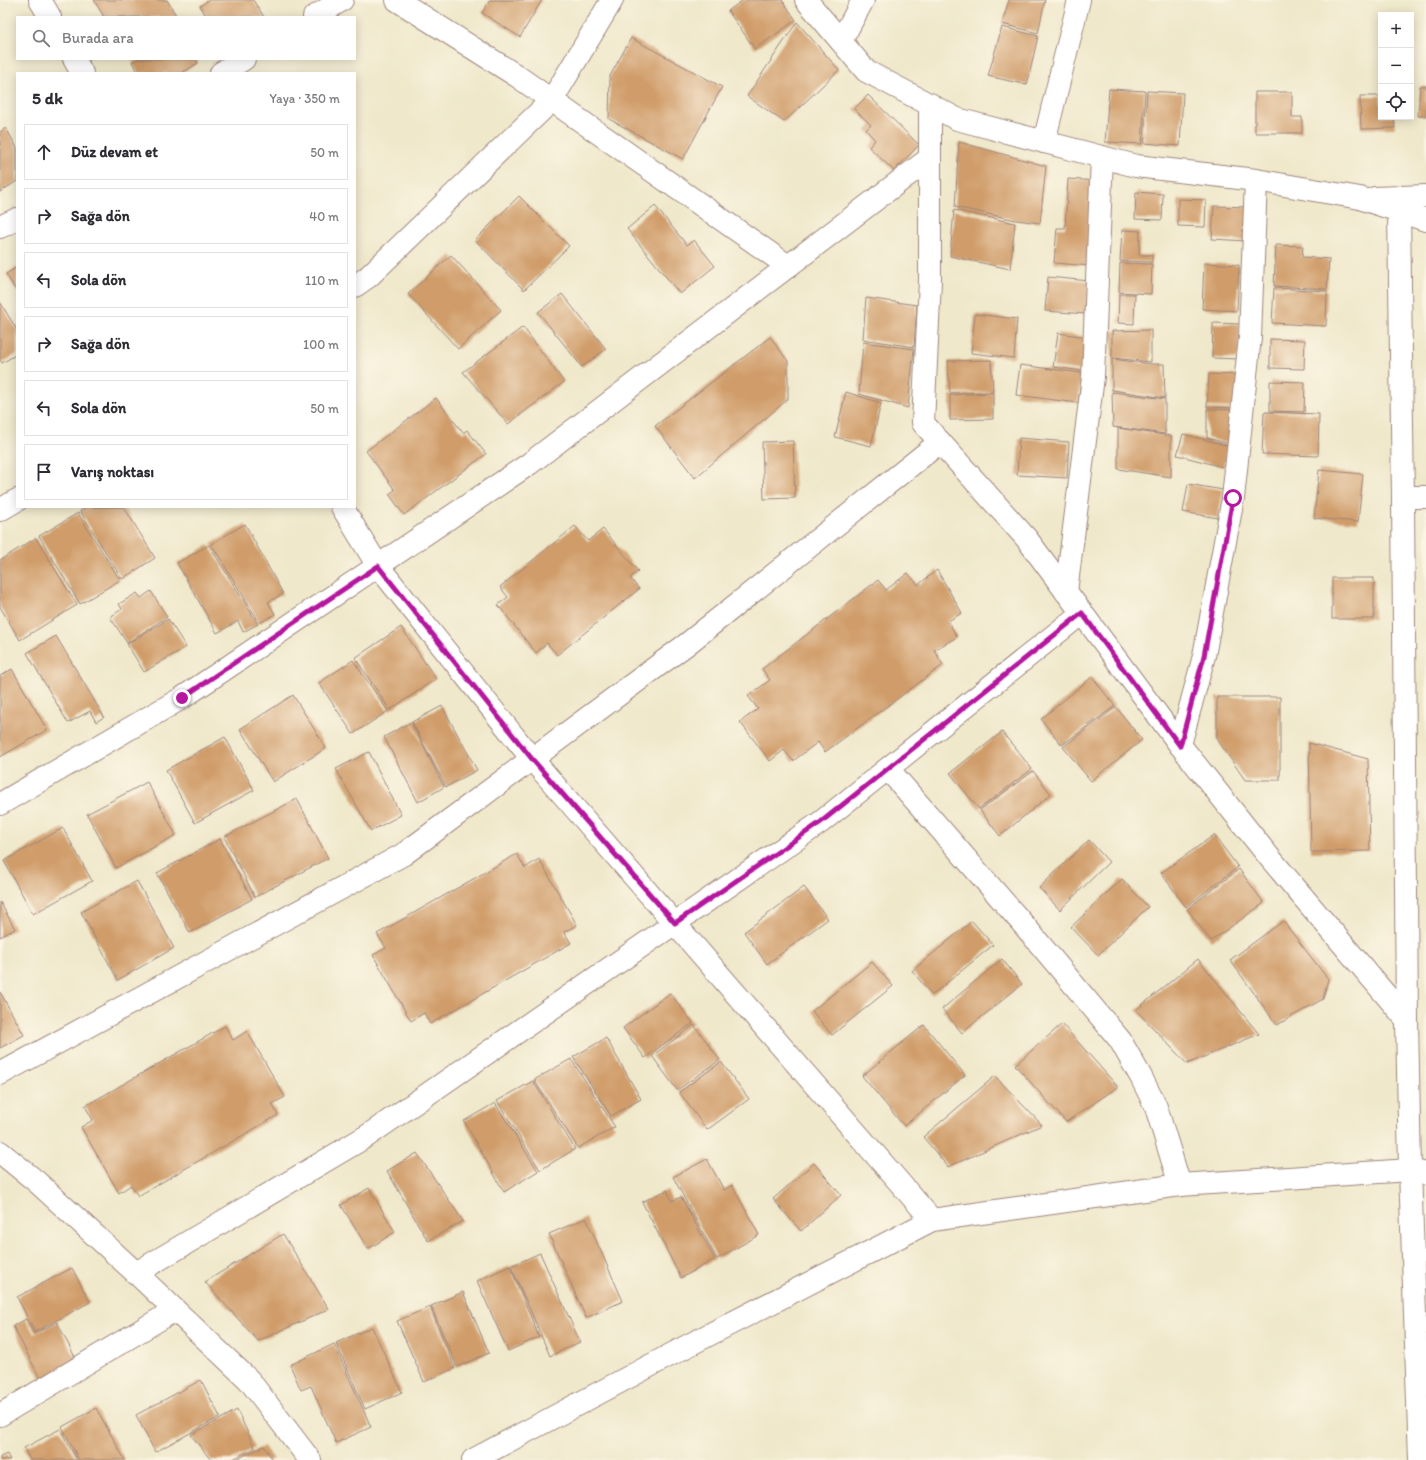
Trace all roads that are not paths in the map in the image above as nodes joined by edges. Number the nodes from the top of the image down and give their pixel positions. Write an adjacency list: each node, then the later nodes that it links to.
1 (40, 0): 8 (street)
2 (342, 0): 9 (street)
3 (397, 0): 15 (street)
4 (612, 0): 15 (street)
5 (806, 0): 10 (street)
6 (863, 0): 10 (street)
7 (1079, 0): 17 (street)
8 (49, 16)
9 (316, 16)
10 (841, 41): 16 (street)
11 (75, 60): 13 (street)
12 (242, 60): 14 (street)
13 (81, 72)
14 (223, 72)
15 (552, 100): 27 (street); 28 (street)
16 (930, 104): 17 (street); 19 (street)
17 (1044, 142): 18 (street)
18 (1102, 157): 20 (street); 36 (street)
19 (930, 158): 27 (street); 29 (street)
20 (1256, 180): 22 (street); 38 (street)
21 (1426, 196): 22 (street)
22 (1360, 198): 23 (street)
23 (1399, 211): 25 (street); 30 (street)
24 (16, 219): 26 (street)
25 (1426, 220)
26 (0, 227)
27 (788, 266): 35 (street)
28 (356, 285)
29 (940, 442): 36 (street); 39 (street)
30 (1403, 497): 31 (street); 43 (street)
31 (1426, 497)
32 (16, 501): 34 (street)
33 (343, 508): 35 (street)
34 (0, 510)
35 (378, 566): 39 (street); 41 (street)
36 (1066, 592): 37 (street)
37 (1082, 613): 38 (street); 40 (street)
38 (1180, 746): 43 (street)
39 (532, 759): 42 (street); 44 (street)
40 (888, 769): 42 (street); 47 (street)
41 (0, 804)
42 (675, 923): 48 (street); 49 (street)
43 (1407, 1020): 46 (street)
44 (0, 1074)
45 (4, 1160): 49 (street)
46 (1418, 1172): 47 (street); 54 (street)
47 (1180, 1185): 48 (street)
48 (932, 1220): 53 (street)
49 (136, 1273): 50 (street)
50 (175, 1310): 51 (street); 52 (street)
51 (0, 1415)
52 (310, 1460)
53 (473, 1460)
54 (1420, 1460)

